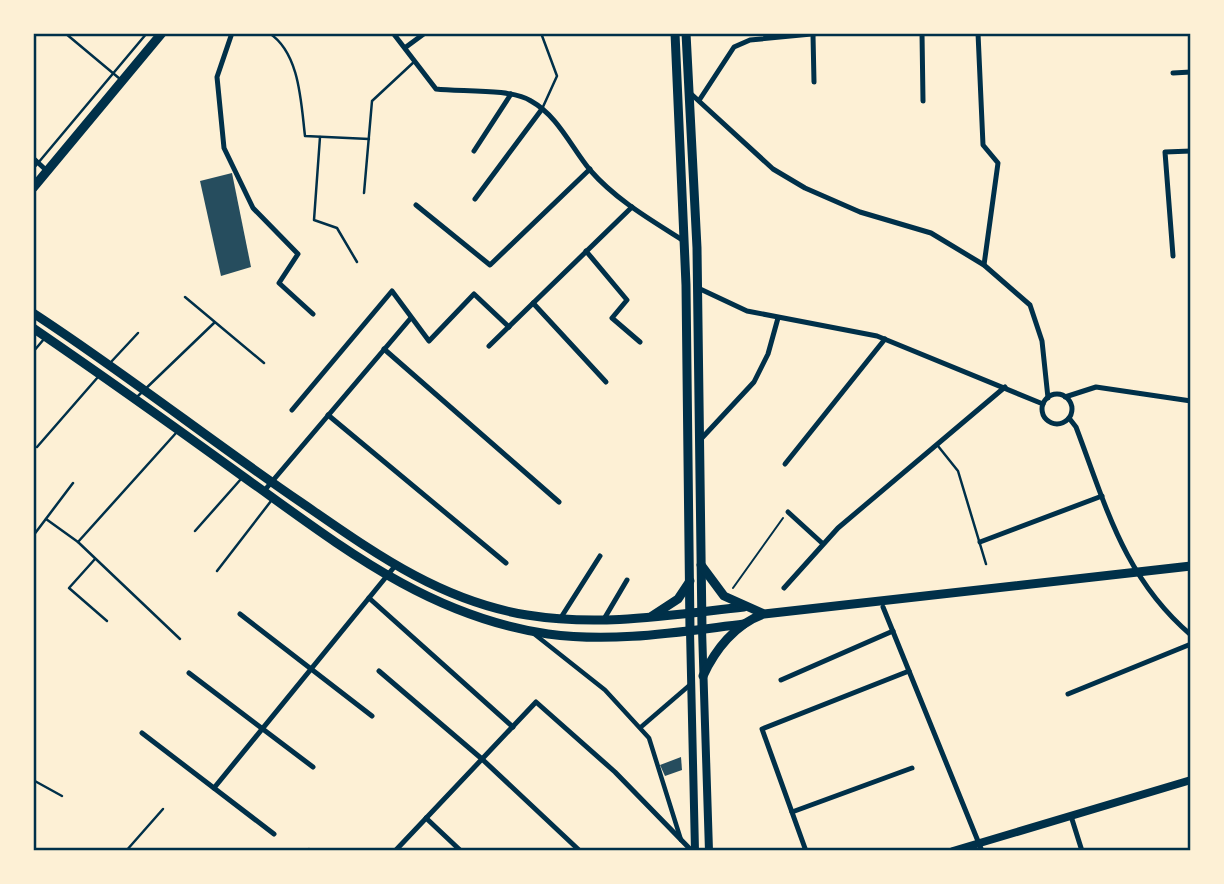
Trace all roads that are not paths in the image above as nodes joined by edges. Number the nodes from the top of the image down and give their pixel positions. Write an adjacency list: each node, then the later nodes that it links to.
1 (65, 33): 18 (lane)
2 (146, 33): 18 (lane)
3 (162, 33): 20 (main road)
4 (232, 33): 49 (street)
5 (270, 33): 27 (lane)
6 (393, 33): 15 (street)
7 (425, 33): 15 (street)
8 (541, 33): 26 (lane)
9 (676, 33): 40 (main road)
10 (687, 33): 22 (main road)
11 (822, 33): 14 (street)
12 (922, 33): 25 (street)
13 (978, 33): 44 (street)
14 (813, 35): 21 (street); 24 (street)
15 (405, 47): 16 (street)
16 (415, 61): 23 (street); 28 (lane)
17 (1191, 72): 19 (street)
18 (114, 73): 20 (lane); 31 (lane)
19 (1173, 73)
20 (122, 81): 34 (main road)
21 (814, 82)
22 (689, 92): 24 (street); 45 (main road)
23 (511, 94): 26 (street); 29 (street)
24 (700, 99): 44 (street)
25 (923, 101)
26 (542, 109): 33 (street); 37 (street)
27 (320, 137): 28 (lane); 43 (lane)
28 (369, 139): 36 (lane)
29 (474, 150)
30 (1191, 151): 42 (street)
31 (36, 160): 32 (lane); 34 (street)
32 (33, 169)
33 (590, 169): 38 (street); 39 (street)
34 (47, 171): 35 (main road)
35 (33, 188)
36 (364, 193)
37 (475, 199)
38 (416, 205)
39 (632, 207): 40 (street); 41 (street)
40 (684, 242): 106 (main road)
41 (586, 251): 47 (street); 58 (street)
42 (1173, 256)
43 (357, 262)
44 (985, 265): 69 (street)
45 (698, 288): 50 (street); 77 (main road)
46 (185, 297): 52 (lane)
47 (533, 303): 53 (street); 65 (street)
48 (33, 313): 63 (main road)
49 (313, 314)
50 (778, 318): 57 (street); 77 (street)
51 (410, 319): 53 (street); 60 (street); 73 (street)
52 (214, 323): 62 (lane); 67 (lane)
53 (509, 327): 59 (street)
54 (33, 328): 56 (main road)
55 (138, 334): 63 (lane)
56 (46, 337): 61 (lane); 64 (main road)
57 (885, 339): 66 (street); 82 (street)
58 (639, 342)
59 (489, 346)
60 (384, 349): 74 (street); 89 (street)
61 (33, 352)
62 (264, 363)
63 (108, 366): 64 (lane); 67 (main road)
64 (100, 375): 70 (main road); 79 (lane)
65 (606, 382)
66 (1005, 387): 72 (street); 78 (street)
67 (145, 391): 70 (lane); 84 (main road)
68 (1065, 397): 69 (street); 71 (street); 75 (street)
69 (1048, 398): 72 (street)
70 (135, 399): 76 (main road)
71 (1191, 401)
72 (1043, 404): 75 (street)
73 (292, 410)
74 (328, 415): 84 (street); 99 (street)
75 (1069, 418): 87 (street)
76 (179, 430): 83 (main road); 94 (lane)
77 (701, 439): 100 (main road)
78 (937, 444): 95 (lane); 96 (street)
79 (37, 447)
80 (1191, 449): 81 (street)
81 (1191, 458)
82 (785, 464)
83 (243, 477): 86 (main road); 92 (lane)
84 (271, 482): 86 (street); 102 (main road)
85 (73, 483): 91 (lane)
86 (264, 491): 88 (main road)
87 (1102, 496): 95 (street); 125 (street)
88 (274, 498): 104 (lane); 105 (main road)
89 (559, 502)
90 (788, 512): 96 (street)
91 (46, 519): 93 (lane); 94 (lane)
92 (195, 531)
93 (33, 537)
94 (78, 542): 98 (lane)
95 (980, 542): 101 (lane)
96 (822, 543): 108 (street)
97 (600, 556): 116 (street)
98 (95, 559): 118 (lane); 126 (lane)
99 (506, 563)
100 (700, 564): 110 (main road); 112 (main road)
101 (986, 564)
102 (395, 566): 105 (street); 116 (main road)
103 (1191, 566): 115 (main road)
104 (217, 571)
105 (387, 576): 109 (street); 122 (main road)
106 (691, 579): 113 (main road); 117 (main road)
107 (627, 580): 119 (street)
108 (783, 588)
109 (369, 598): 128 (street); 137 (street)
110 (744, 607): 112 (main road); 115 (main road)
111 (883, 607): 124 (street)
112 (701, 612): 113 (main road); 121 (main road)
113 (690, 613): 117 (main road); 123 (main road)
114 (240, 614): 128 (street)
115 (764, 614): 120 (main road)
116 (560, 619): 119 (main road)
117 (645, 620): 119 (main road)
118 (107, 621)
119 (602, 622)
120 (744, 624): 121 (main road); 132 (main road)
121 (702, 629): 123 (main road); 132 (main road)
122 (530, 631): 123 (main road); 138 (street)
123 (690, 631): 134 (main road)
124 (893, 631): 130 (street); 133 (street)
125 (1191, 635)
126 (180, 639)
127 (1191, 645): 135 (street)
128 (312, 667): 136 (street); 139 (street)
129 (379, 671): 141 (street)
130 (909, 671): 149 (street); 154 (street)
131 (189, 673): 139 (street)
132 (703, 676): 160 (main road)
133 (781, 680)
134 (692, 683): 138 (street); 159 (main road)
135 (1068, 694)
136 (372, 716)
137 (513, 727): 141 (street); 153 (street)
138 (641, 727): 153 (street)
139 (262, 729): 142 (street); 146 (street)
140 (142, 733): 146 (street)
141 (482, 759): 151 (street); 158 (street)
142 (313, 767)
143 (912, 768): 149 (street)
144 (33, 780): 147 (lane)
145 (1191, 780): 150 (main road)
146 (214, 788): 152 (street)
147 (62, 796)
148 (163, 809): 155 (lane)
149 (792, 812): 161 (street)
150 (1071, 816): 154 (main road); 163 (street)
151 (426, 818): 156 (street); 157 (street)
152 (274, 834)
153 (682, 841): 159 (street)
154 (981, 847): 162 (main road)
155 (126, 851)
156 (396, 851)
157 (461, 851)
158 (580, 851)
159 (693, 851)
160 (709, 851)
161 (806, 851)
162 (953, 851)
163 (1082, 851)

